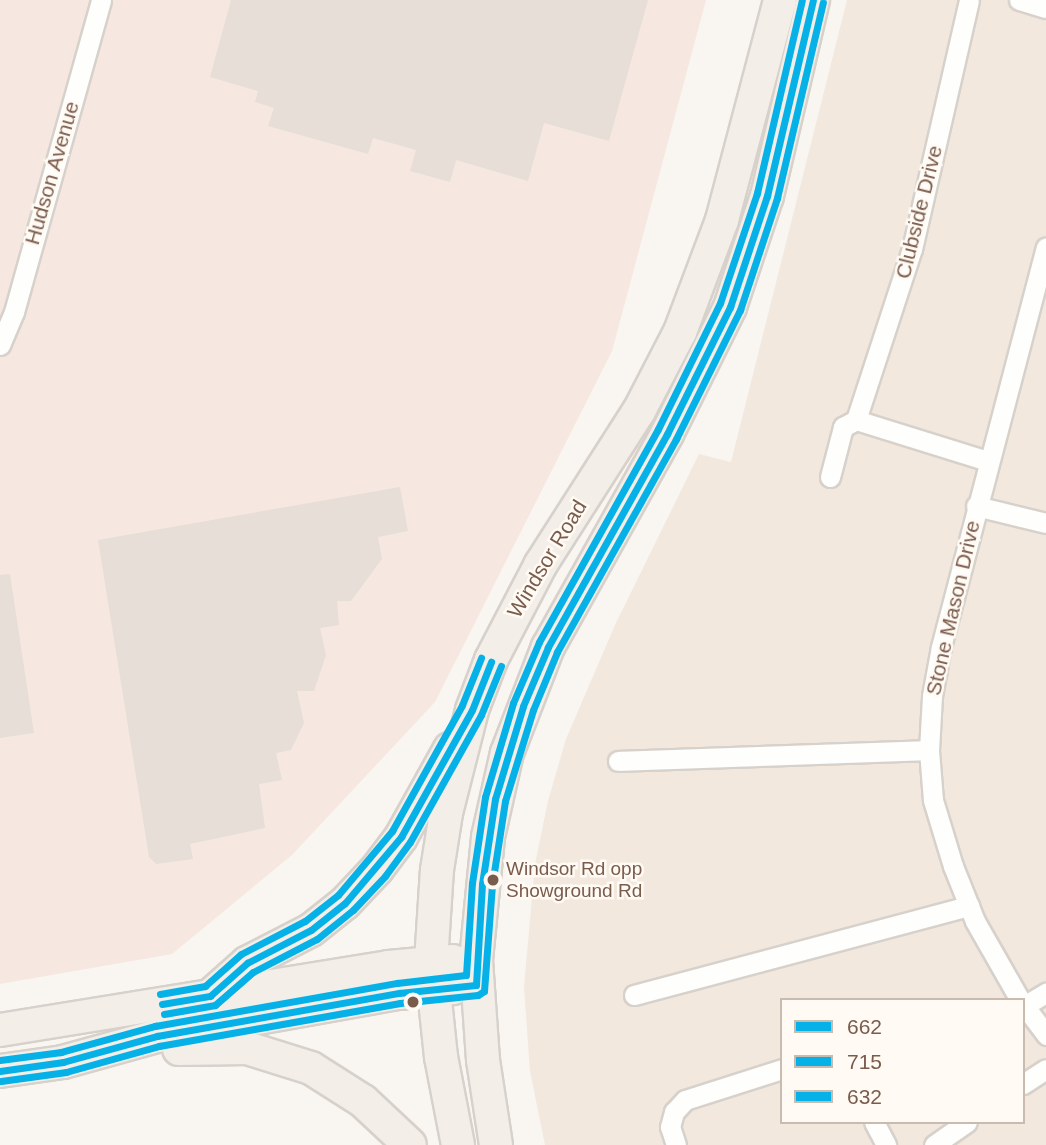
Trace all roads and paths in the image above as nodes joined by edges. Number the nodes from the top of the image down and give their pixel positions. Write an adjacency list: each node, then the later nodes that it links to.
1 (101, 0): 8 (street, Hudson Avenue)
2 (780, 0): 14 (main road, Windsor Road)
3 (813, 0): 18 (main road, Windsor Road)
4 (969, 0): 9 (street, Clubside Drive)
5 (1019, 0): 6 (street)
6 (1046, 8)
7 (1046, 247): 10 (street, Stone Mason Drive)
8 (0, 345)
9 (856, 420): 10 (street); 11 (street, Clubside Drive)
10 (988, 461): 12 (street, Stone Mason Drive)
11 (830, 477)
12 (976, 506): 13 (street); 15 (street, Stone Mason Drive)
13 (1046, 523)
14 (472, 710): 19 (main road, Windsor Road); 22 (main road)
15 (929, 750): 16 (street); 17 (street, Stone Mason Drive)
16 (618, 761)
17 (969, 906): 21 (street); 23 (street, Stone Mason Drive)
18 (476, 973): 19 (main road); 37 (main road, Windsor Road)
19 (432, 976): 22 (main road); 28 (main road); 36 (main road, Windsor Road)
20 (1046, 993): 24 (street)
21 (634, 995)
22 (210, 996): 26 (main road)
23 (1019, 998)
24 (1025, 1002)
25 (1025, 1006): 27 (street, Stone Mason Drive)
26 (0, 1030)
27 (1046, 1035)
28 (63, 1062): 31 (main road); 35 (main road)
29 (1046, 1069): 32 (street)
30 (780, 1070): 38 (street)
31 (0, 1071)
32 (1025, 1083)
33 (875, 1124): 39 (street)
34 (965, 1124): 40 (street)
35 (410, 1145)
36 (458, 1145)
37 (496, 1145)
38 (676, 1145)
39 (886, 1145)
40 (934, 1145)

